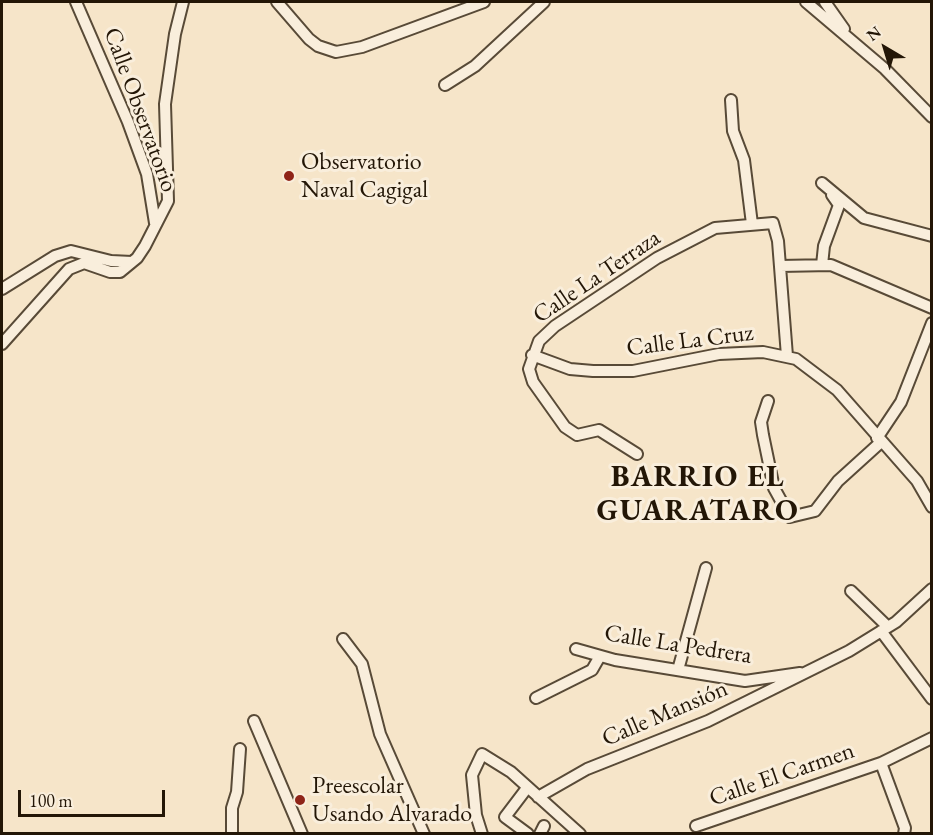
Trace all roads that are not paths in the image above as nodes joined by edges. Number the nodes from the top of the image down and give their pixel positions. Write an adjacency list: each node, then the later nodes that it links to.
1 (76, 2): 12 (street, Calle Observatorio)
2 (183, 2): 12 (street, Calle Observatorio)
3 (278, 2): 4 (street)
4 (483, 2)
5 (544, 2): 9 (street)
6 (806, 2): 8 (street)
7 (825, 2): 8 (street)
8 (851, 40): 11 (street)
9 (445, 85)
10 (731, 100): 13 (street)
11 (932, 117)
12 (155, 224): 15 (street)
13 (752, 224): 17 (street, Calle La Terraza); 22 (street, Calle La Terraza)
14 (932, 236): 16 (street)
15 (132, 262): 18 (street); 21 (street)
16 (822, 265): 17 (street); 19 (street)
17 (780, 266): 23 (street)
18 (2, 289)
19 (932, 308)
20 (932, 323): 25 (street)
21 (2, 344)
22 (532, 355): 23 (street, Calle La Cruz); 26 (street, Calle La Terraza)
23 (787, 356): 25 (street, Calle La Cruz)
24 (768, 401): 25 (street)
25 (879, 440): 27 (street, Calle La Cruz)
26 (637, 454)
27 (932, 507)
28 (706, 568): 35 (street)
29 (932, 589): 31 (street, Calle Mansión)
30 (851, 591): 31 (street)
31 (885, 629): 36 (street, Calle Mansión); 38 (street)
32 (343, 639): 48 (street)
33 (576, 649): 34 (street, Calle La Pedrera)
34 (600, 656): 35 (street, Calle La Pedrera); 37 (street)
35 (678, 670): 36 (street, Calle La Pedrera)
36 (809, 672): 44 (street, Calle Mansión)
37 (536, 698)
38 (932, 699)
39 (254, 721): 47 (street)
40 (932, 738): 42 (street, Calle El Carmen)
41 (240, 749): 46 (street)
42 (881, 763): 45 (street, Calle El Carmen); 52 (street, Calle El Carmen)
43 (527, 788): 44 (street); 49 (street); 50 (street)
44 (538, 797): 51 (street)
45 (696, 826)
46 (232, 834)
47 (302, 834)
48 (424, 834)
49 (482, 834)
50 (528, 834)
51 (580, 834)
52 (904, 834)

